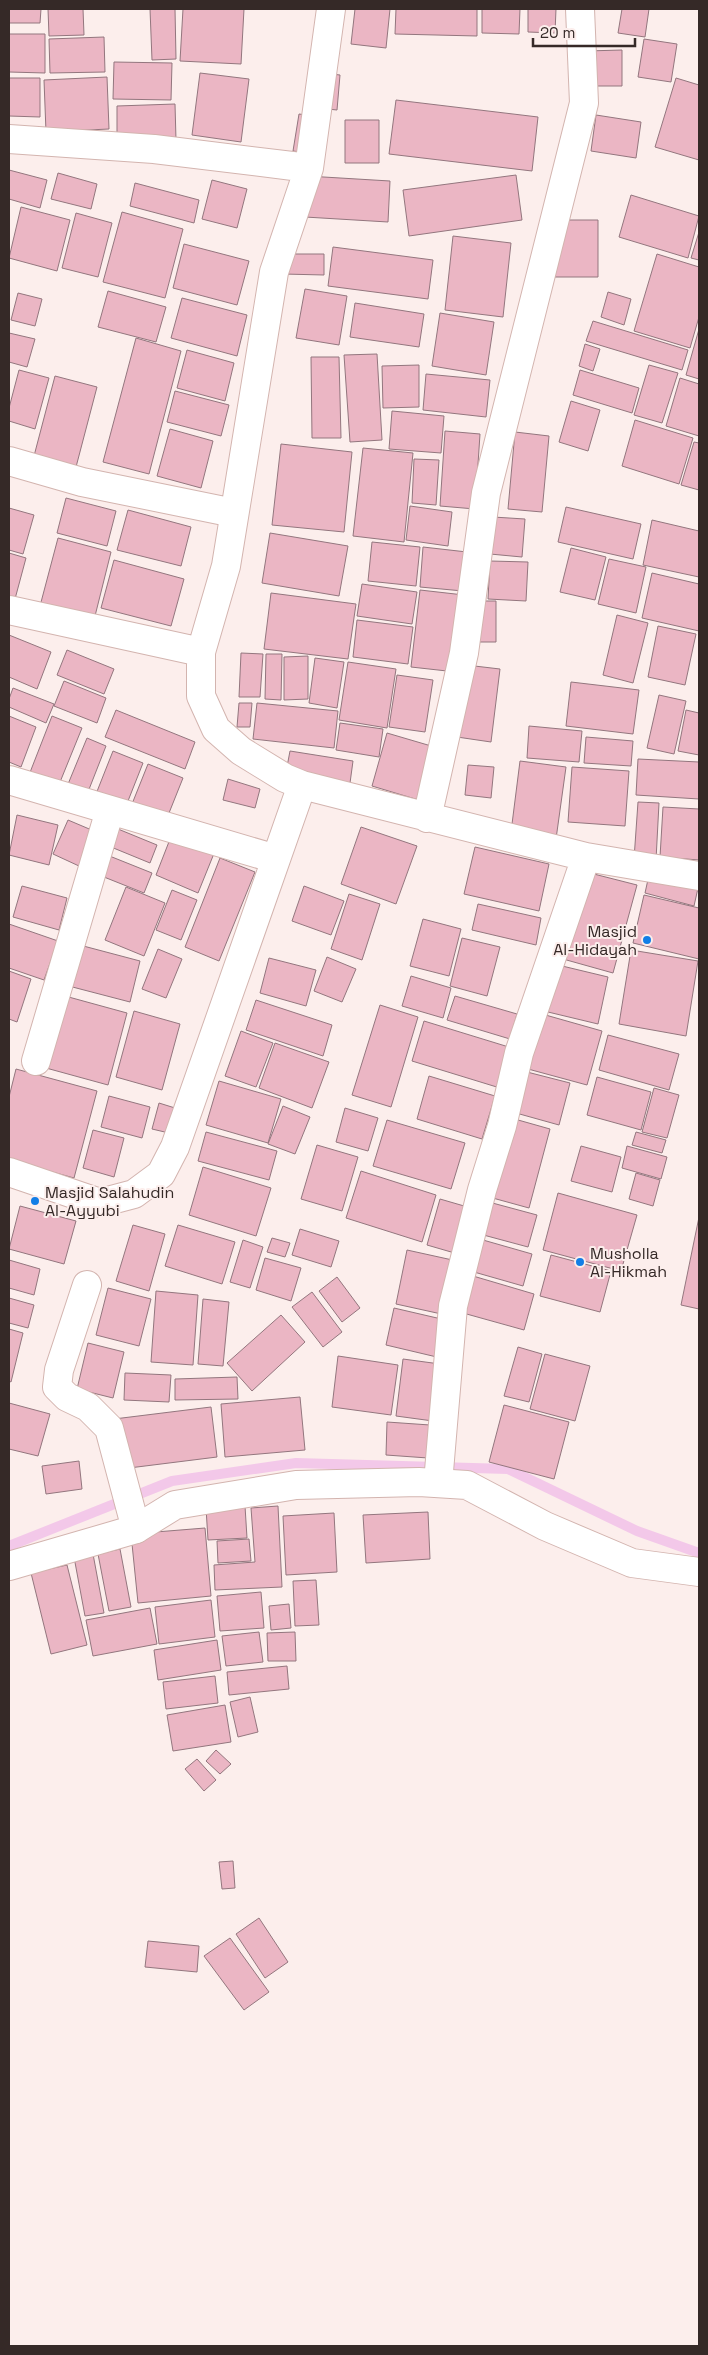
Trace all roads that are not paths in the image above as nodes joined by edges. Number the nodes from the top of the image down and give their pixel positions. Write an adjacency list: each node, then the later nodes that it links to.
1 (331, 9): 4 (street)
2 (580, 9): 12 (street)
3 (9, 139): 4 (street)
4 (309, 168): 6 (street)
5 (9, 461): 6 (street)
6 (234, 513): 8 (street)
7 (9, 610): 8 (street)
8 (201, 652): 10 (street)
9 (9, 780): 11 (street)
10 (302, 785): 12 (street); 14 (street)
11 (110, 810): 14 (street); 16 (street)
12 (427, 818): 13 (street)
13 (586, 858): 15 (street); 19 (street)
14 (276, 859): 17 (street)
15 (699, 876)
16 (36, 1061)
17 (9, 1172)
18 (86, 1285): 20 (street)
19 (438, 1479): 20 (street); 22 (street)
20 (133, 1520): 21 (street)
21 (9, 1566)
22 (699, 1572)

